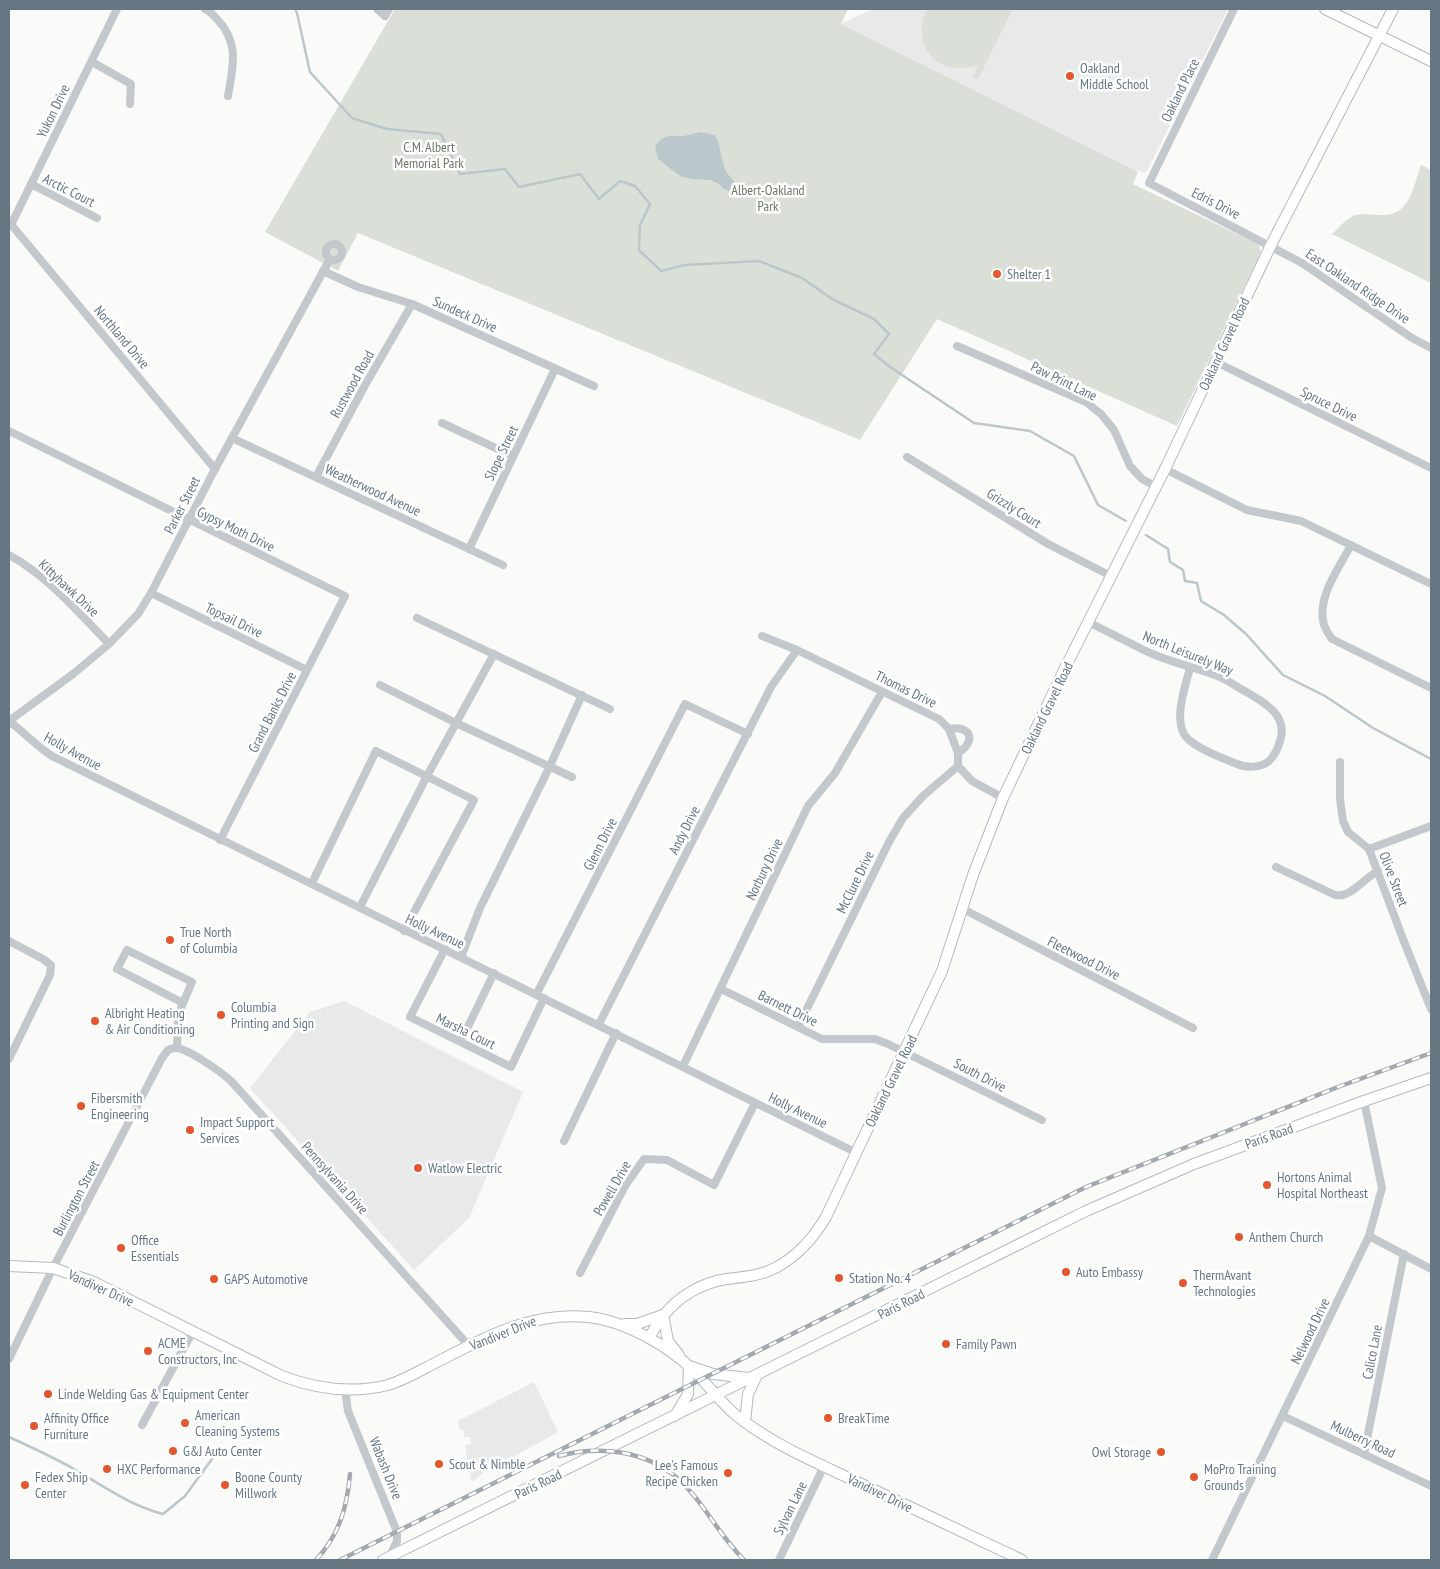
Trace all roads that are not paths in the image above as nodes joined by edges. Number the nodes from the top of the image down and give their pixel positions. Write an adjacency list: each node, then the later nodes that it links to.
1 (117, 9): 10 (street, Yukon Drive)
2 (205, 9): 11 (street)
3 (377, 9): 7 (street)
4 (1234, 9): 13 (street, Oakland Place)
5 (1325, 9): 8 (main road)
6 (1393, 9): 8 (main road, Oakland Gravel Road)
7 (387, 12)
8 (1379, 36): 9 (main road); 17 (main road, Oakland Gravel Road)
9 (1431, 61)
10 (92, 62): 12 (street); 14 (street, Yukon Drive)
11 (228, 96)
12 (130, 104)
13 (1149, 183): 17 (street, Edris Drive)
14 (31, 184): 15 (street, Arctic Court); 16 (street, Yukon Drive)
15 (97, 218)
16 (10, 223): 32 (street, Northland Drive)
17 (1271, 245): 22 (street, East Oakland Ridge Drive); 23 (main road, Oakland Gravel Road)
18 (330, 259): 19 (street, Parker Street)
19 (323, 271): 20 (street, Sundeck Drive); 28 (street, Parker Street)
20 (412, 304): 24 (street, Sundeck Drive); 34 (street, Rustwood Road)
21 (957, 346): 35 (street, Paw Print Lane)
22 (1431, 348)
23 (1216, 362): 31 (street, Spruce Drive); 33 (main road, Oakland Gravel Road)
24 (555, 369): 25 (street, Sundeck Drive); 29 (street, Slope Street)
25 (594, 386)
26 (442, 423): 29 (street)
27 (9, 432): 36 (street, Gypsy Moth Drive)
28 (232, 438): 32 (street, Parker Street); 34 (street, Weatherwood Avenue)
29 (513, 456): 38 (street, Slope Street)
30 (907, 457): 41 (street, Grizzly Court)
31 (1431, 468)
32 (215, 469): 36 (street, Parker Street)
33 (1164, 469): 35 (main road, Oakland Gravel Road); 37 (street)
34 (316, 478): 38 (street, Weatherwood Avenue)
35 (1155, 486): 41 (main road, Oakland Gravel Road)
36 (189, 520): 43 (street, Parker Street); 44 (street, Gypsy Moth Drive)
37 (1351, 545): 42 (street); 54 (street)
38 (468, 549): 40 (street, Weatherwood Avenue)
39 (9, 555): 48 (street, Kittyhawk Drive)
40 (503, 565)
41 (1111, 576): 46 (main road, Oakland Gravel Road)
42 (1431, 584)
43 (151, 593): 48 (street, Parker Street); 52 (street, Topsail Drive)
44 (345, 596): 52 (street, Grand Banks Drive)
45 (417, 618): 50 (street)
46 (1088, 622): 51 (street, North Leisurely Way); 68 (main road, Oakland Gravel Road)
47 (762, 636): 49 (street, Thomas Drive)
48 (109, 644): 58 (street, Parker Street)
49 (796, 650): 55 (street, Thomas Drive); 61 (street, Andy Drive)
50 (494, 654): 56 (street); 59 (street)
51 (1190, 668): 51 (street, North Leisurely Way)
52 (307, 670): 70 (street, Grand Banks Drive)
53 (380, 685): 59 (street)
54 (1431, 688)
55 (882, 692): 60 (street, Thomas Drive); 82 (street, Norbury Drive)
56 (582, 696): 57 (street); 65 (street)
57 (610, 709)
58 (9, 721): 70 (street, Holly Avenue)
59 (456, 723): 65 (street); 66 (street)
60 (949, 729): 62 (street); 62 (street, Thomas Drive)
61 (748, 734): 83 (street, Glenn Drive); 86 (street, Andy Drive)
62 (958, 753): 64 (street)
63 (1340, 762): 71 (street, Olive Street)
64 (958, 766): 68 (street); 87 (street, McClure Drive)
65 (549, 768): 67 (street); 80 (street)
66 (427, 776): 74 (street); 75 (street); 77 (street)
67 (572, 777)
68 (1003, 798): 76 (main road, Oakland Gravel Road)
69 (1431, 826): 71 (street)
70 (220, 840): 74 (street, Holly Avenue)
71 (1369, 849): 73 (street, Olive Street)
72 (1276, 867): 73 (street)
73 (1378, 871): 85 (street, Olive Street)
74 (312, 883): 75 (street, Holly Avenue)
75 (360, 907): 77 (street, Holly Avenue)
76 (963, 909): 88 (street, Fleetwood Drive); 92 (main road, Oakland Gravel Road)
77 (404, 930): 79 (street, Holly Avenue)
78 (9, 941): 93 (street)
79 (445, 949): 80 (street, Holly Avenue); 90 (street, Marsha Court)
80 (461, 957): 81 (street, Holly Avenue)
81 (494, 973): 83 (street, Holly Avenue); 90 (street)
82 (720, 989): 87 (street, Barnett Drive); 94 (street, Norbury Drive)
83 (540, 997): 86 (street, Holly Avenue); 95 (street, Glenn Drive)
84 (183, 1003): 84 (street); 91 (street)
85 (1431, 1009)
86 (599, 1024): 89 (street, Holly Avenue)
87 (798, 1027): 92 (street, Barnett Drive)
88 (1193, 1028)
89 (616, 1033): 94 (street, Holly Avenue); 100 (street)
90 (461, 1042): 95 (street, Marsha Court)
91 (177, 1048): 105 (street, Burlington Street); 112 (street, Pennsylvania Drive)
92 (906, 1051): 99 (street, South Drive); 101 (main road, Oakland Gravel Road)
93 (9, 1058)
94 (683, 1066): 98 (street, Holly Avenue)
95 (511, 1067)
96 (1431, 1078): 97 (main road, Paris Road)
97 (1364, 1101): 102 (street, Nelwood Drive); 115 (main road, Paris Road)
98 (755, 1103): 101 (street, Holly Avenue); 107 (street, Powell Drive)
99 (1042, 1120)
100 (564, 1140)
101 (857, 1153): 108 (main road, Oakland Gravel Road)
102 (1369, 1236): 103 (street); 119 (street, Nelwood Drive)
103 (1404, 1254): 106 (street); 122 (street, Calico Lane)
104 (9, 1266): 105 (main road, Vandiver Drive)
105 (53, 1268): 110 (main road, Vandiver Drive); 113 (street, Burlington Street)
106 (1431, 1269)
107 (580, 1273)
108 (663, 1315): 109 (main road); 111 (main road, Oakland Gravel Road); 114 (main road)
109 (617, 1323): 111 (main road, Vandiver Drive); 112 (main road, Vandiver Drive)
110 (193, 1332): 116 (main road, Vandiver Drive); 121 (street)
111 (649, 1338): 114 (main road, Vandiver Drive)
112 (469, 1346): 116 (main road, Vandiver Drive)
113 (9, 1359)
114 (686, 1364): 115 (main road); 117 (main road, Vandiver Drive); 118 (main road)
115 (754, 1377): 117 (main road, Paris Road); 120 (main road)
116 (345, 1389): 125 (street, Wabash Drive)
117 (716, 1396): 118 (main road, Paris Road); 120 (main road, Vandiver Drive)
118 (674, 1416): 125 (main road, Paris Road)
119 (1283, 1416): 122 (street, Mulberry Road); 128 (street, Nelwood Drive)
120 (745, 1422): 123 (main road, Vandiver Drive)
121 (142, 1426)
122 (1364, 1454): 124 (street, Mulberry Road)
123 (824, 1466): 126 (street, Sylvan Lane); 127 (main road, Vandiver Drive)
124 (1431, 1486)
125 (387, 1558)
126 (779, 1560)
127 (1022, 1560)
128 (1212, 1560)

